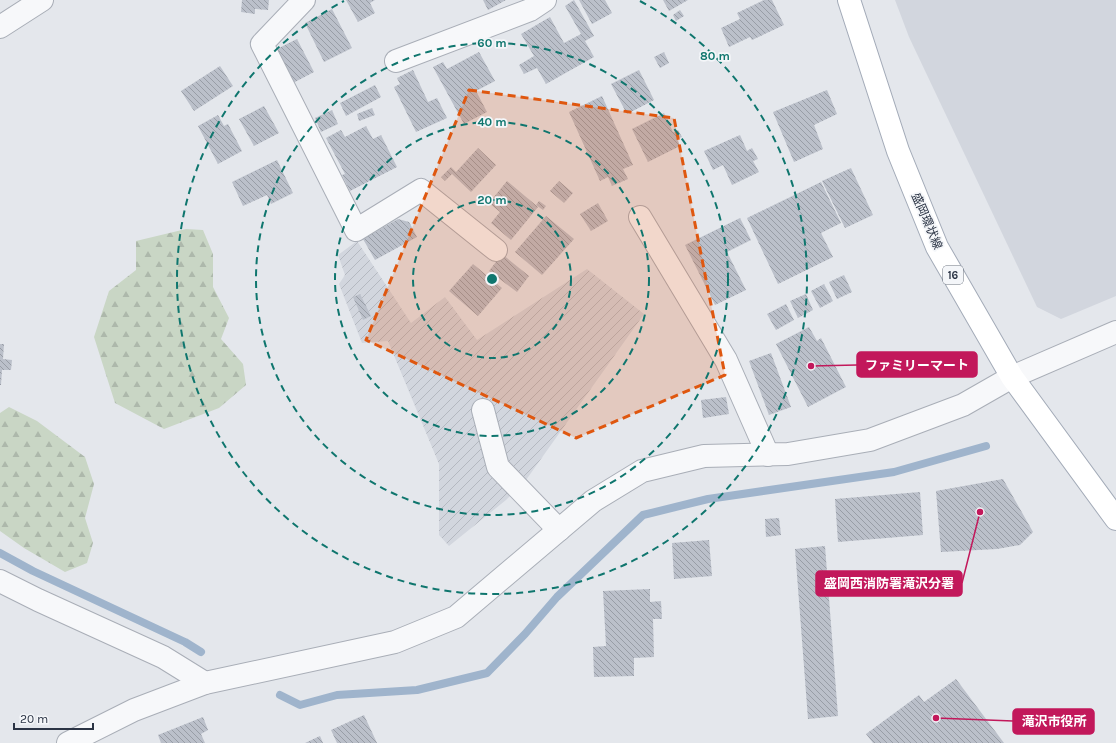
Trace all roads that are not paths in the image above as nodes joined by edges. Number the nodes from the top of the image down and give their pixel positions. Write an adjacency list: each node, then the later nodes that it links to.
1 (42, 0): 5 (street)
2 (304, 0): 8 (street)
3 (546, 0): 6 (street)
4 (849, 0): 10 (main road, 盛岡環状線 / 16)
5 (0, 27)
6 (396, 61)
7 (640, 217): 12 (street)
8 (496, 250)
9 (1116, 332): 10 (street)
10 (1012, 377): 12 (street); 13 (main road, 盛岡環状線 / 16)
11 (483, 410): 14 (street)
12 (768, 455): 14 (street)
13 (1116, 519)
14 (559, 530): 16 (street)
15 (0, 581): 16 (street)
16 (205, 683): 17 (street)
17 (68, 743)

